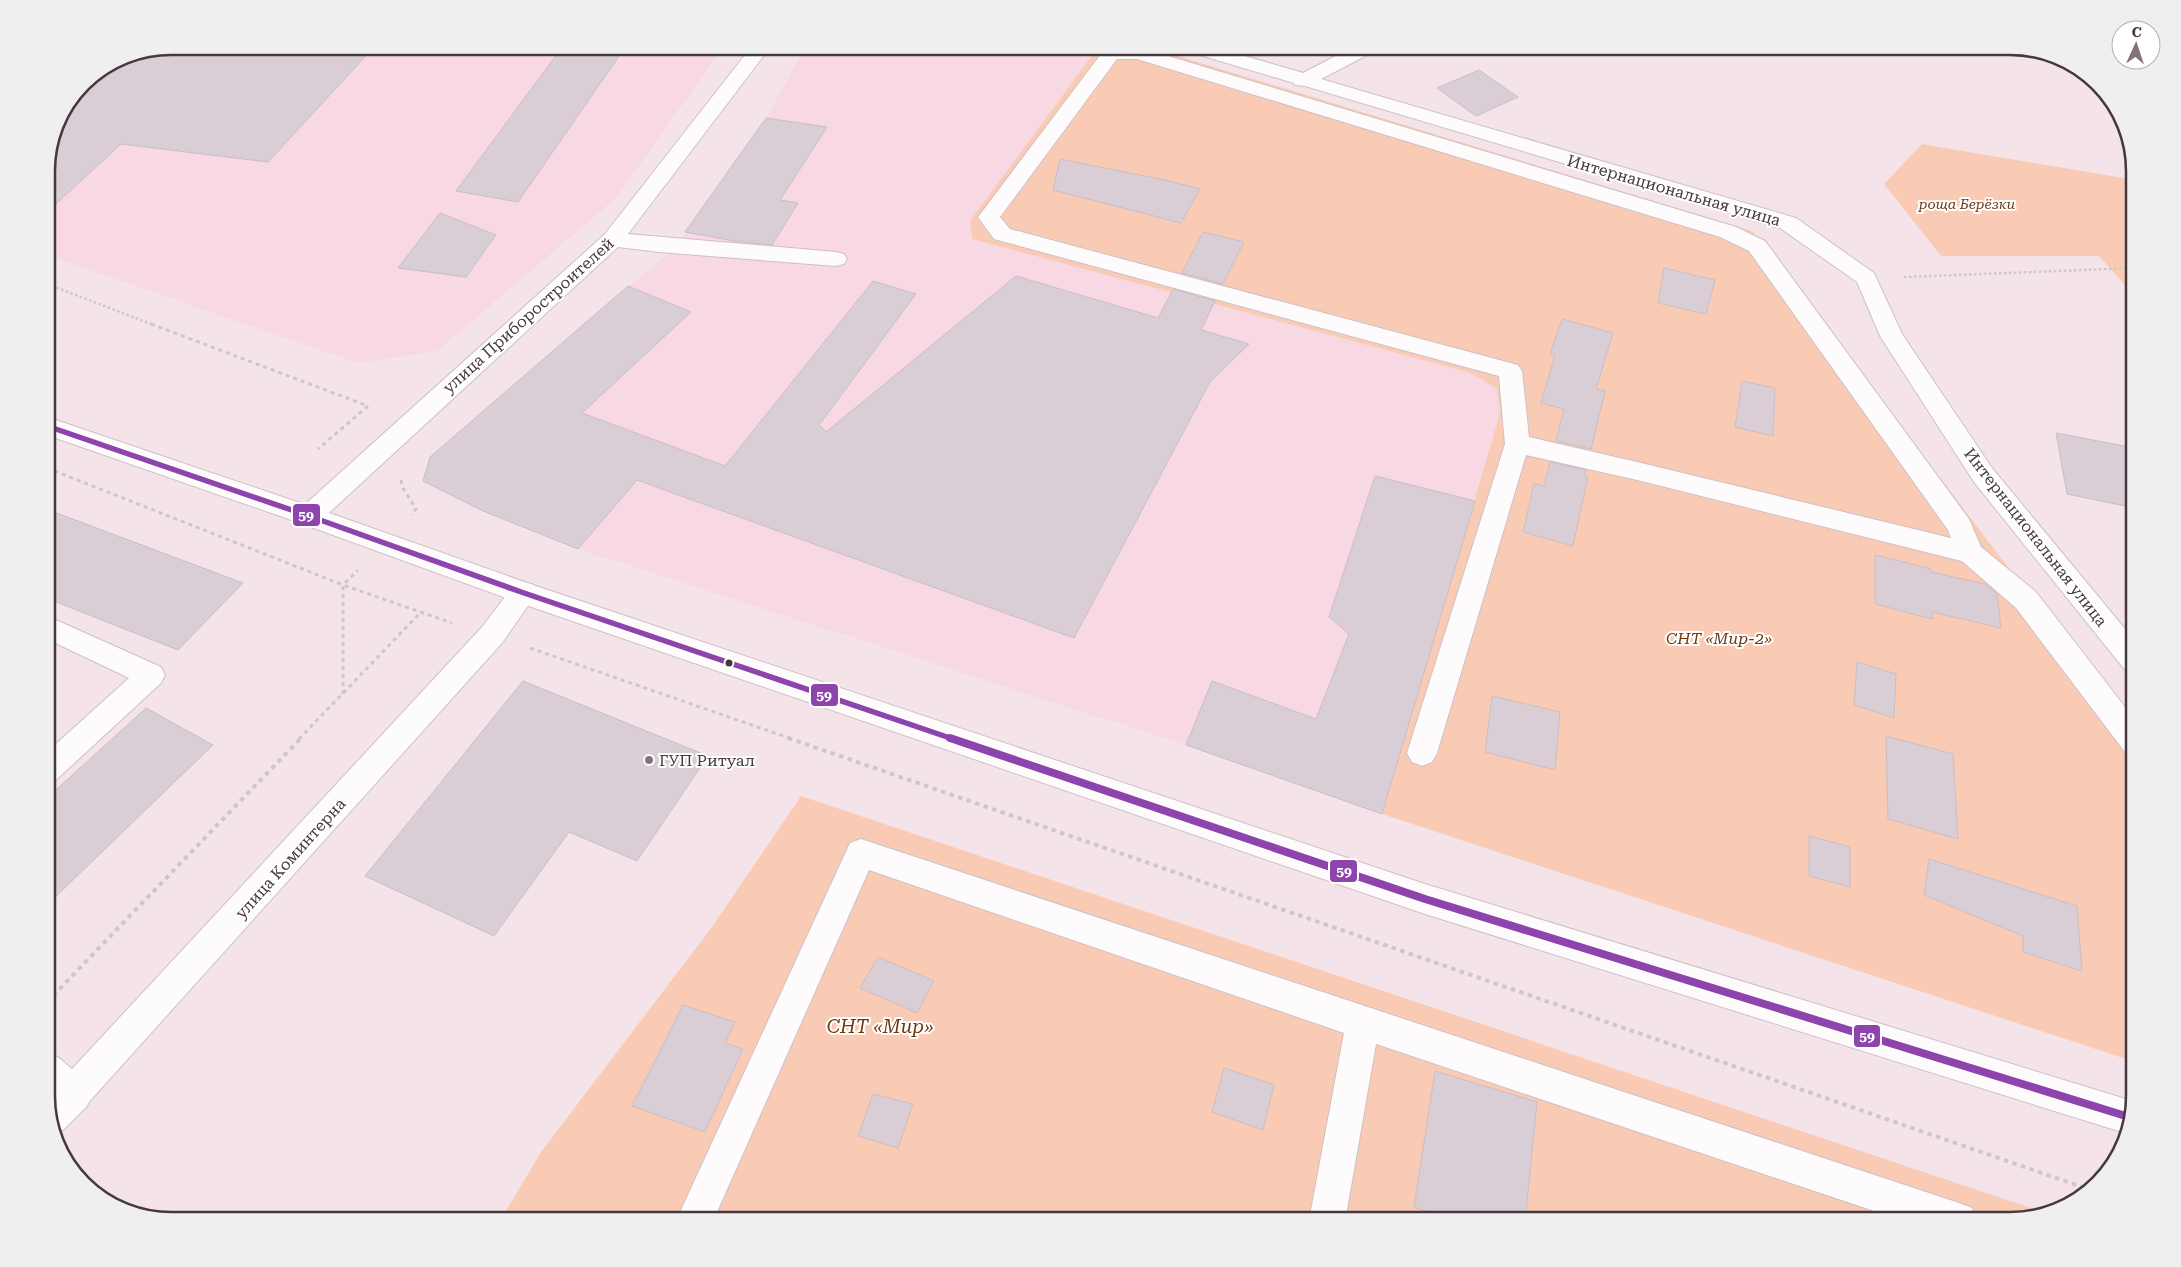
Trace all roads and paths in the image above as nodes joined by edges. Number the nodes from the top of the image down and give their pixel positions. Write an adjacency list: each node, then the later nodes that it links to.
1 (755, 55): 7 (street, улица Приборостроителей)
2 (1110, 55): 13 (street)
3 (1145, 55): 17 (street)
4 (1219, 55): 6 (street, Интернациональная улица)
5 (1353, 55): 6 (street)
6 (1302, 81): 10 (street, Интернациональная улица)
7 (613, 239): 8 (street); 16 (street, улица Приборостроителей)
8 (836, 259)
9 (2126, 268): 10 (path)
10 (1866, 278): 23 (street, Интернациональная улица)
11 (55, 287): 14 (path)
12 (55, 429): 16 (street)
13 (1517, 444): 17 (street); 26 (street)
14 (318, 449)
15 (55, 472): 18 (path)
16 (308, 516): 19 (street)
17 (1970, 553): 25 (street)
18 (343, 585): 20 (path); 24 (path)
19 (524, 593): 22 (street, улица Коминтерна); 33 (street)
20 (420, 613): 22 (path); 24 (path)
21 (55, 631): 27 (street)
22 (492, 635): 31 (street, улица Коминтерна); 34 (path)
23 (2126, 651)
24 (343, 694): 28 (path)
25 (2126, 731)
26 (1422, 753)
27 (55, 762)
28 (55, 993)
29 (1363, 1023): 35 (street); 36 (street); 37 (street)
30 (55, 1077): 31 (street)
31 (75, 1094): 32 (street, улица Коминтерна)
32 (56, 1113)
33 (2124, 1115)
34 (2083, 1186)
35 (698, 1212)
36 (1329, 1212)
37 (1932, 1212)

